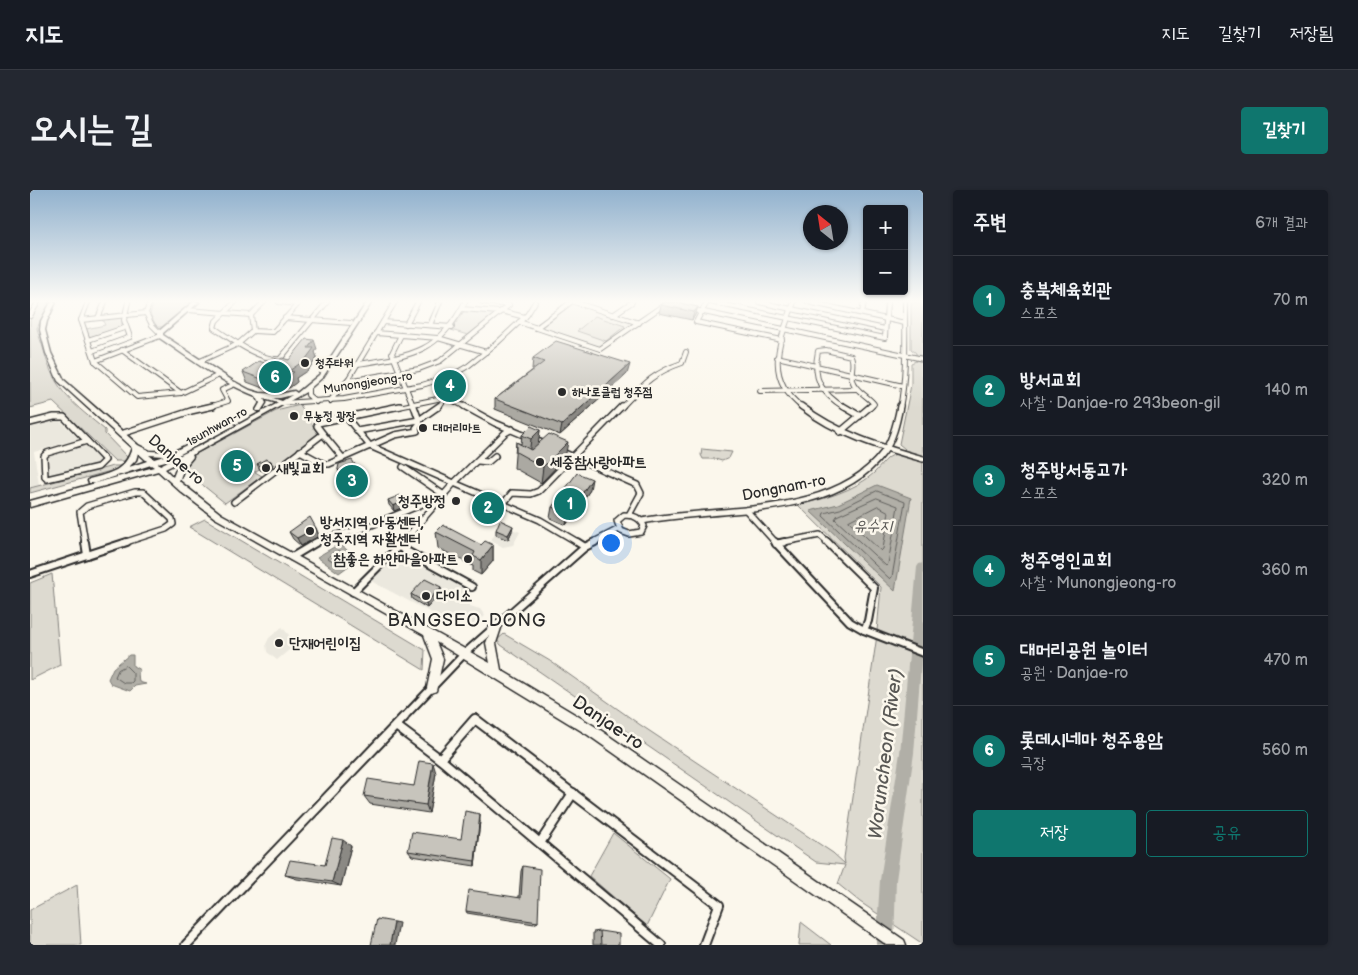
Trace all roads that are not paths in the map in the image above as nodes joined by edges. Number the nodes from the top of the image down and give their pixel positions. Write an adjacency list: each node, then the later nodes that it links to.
1 (46, 337): 66 (street, Danjae-ro)
2 (96, 337): 22 (street)
3 (129, 337): 27 (street)
4 (152, 337): 26 (street)
5 (164, 337): 35 (street)
6 (228, 337): 24 (street)
7 (246, 337): 24 (street)
8 (298, 337): 24 (street)
9 (342, 337): 51 (street, 1sunhwan-ro)
10 (347, 337): 44 (street, 1sunhwan-ro)
11 (374, 337): 36 (street)
12 (400, 337): 32 (street)
13 (429, 337): 21 (street)
14 (469, 337): 25 (street)
15 (503, 337): 28 (street, Munongjeong-ro)
16 (564, 337): 17 (street)
17 (617, 337)
18 (769, 337): 23 (street)
19 (828, 337): 30 (street)
20 (905, 337): 30 (street, Dongnam-ro)
21 (438, 338): 25 (street); 32 (street)
22 (88, 340): 27 (street)
23 (782, 340): 31 (street)
24 (238, 344): 35 (street)
25 (460, 345): 28 (street); 38 (street)
26 (122, 350): 34 (street); 50 (street)
27 (92, 351): 34 (street)
28 (486, 352): 45 (street, Munongjeong-ro)
29 (686, 352): 80 (street)
30 (904, 354): 33 (street); 43 (street, Dongnam-ro)
31 (777, 357): 37 (street); 47 (street)
32 (394, 359): 36 (street); 38 (street)
33 (923, 359)
34 (95, 361): 50 (street)
35 (198, 362): 40 (street)
36 (358, 364): 41 (street)
37 (815, 366): 39 (street); 39 (street); 48 (street)
38 (399, 373): 41 (street); 45 (street)
39 (851, 374): 43 (street); 46 (street)
40 (219, 376): 42 (street); 50 (street)
41 (347, 381): 54 (street)
42 (235, 384): 52 (street); 66 (street)
43 (903, 386): 75 (street, Dongnam-ro)
44 (308, 387): 55 (street, 1sunhwan-ro); 56 (street)
45 (405, 388): 54 (street, Munongjeong-ro); 57 (street)
46 (857, 389): 48 (street); 59 (street)
47 (786, 390): 48 (street); 49 (street); 65 (street)
48 (823, 390): 59 (street)
49 (760, 391)
50 (181, 393)
51 (294, 393): 52 (street); 55 (street, 1sunhwan-ro)
52 (259, 395): 55 (street); 58 (street)
53 (446, 397): 57 (street); 61 (street); 63 (street)
54 (330, 401): 56 (street, Munongjeong-ro)
55 (280, 402): 56 (street, Munongjeong-ro); 58 (street, 1sunhwan-ro); 78 (street, 1sunhwan-ro)
56 (316, 402)
57 (413, 405): 60 (street); 61 (street)
58 (259, 410): 74 (street, 1sunhwan-ro)
59 (860, 416): 65 (street)
60 (346, 417): 64 (street); 67 (street)
61 (419, 420): 64 (street); 72 (street)
62 (30, 423): 69 (street)
63 (512, 430): 68 (street); 83 (street)
64 (357, 431): 72 (street)
65 (840, 432): 75 (street)
66 (121, 434): 73 (street, Danjae-ro)
67 (323, 434): 77 (street); 81 (street)
68 (529, 437): 70 (street); 71 (street)
69 (87, 441): 69 (street)
70 (522, 444)
71 (546, 444): 76 (street); 80 (street)
72 (370, 446): 81 (street); 88 (street)
73 (136, 447): 74 (street); 84 (street, Danjae-ro); 86 (street)
74 (186, 449): 84 (street, 1sunhwan-ro)
75 (887, 449): 82 (street); 94 (street, Dongnam-ro)
76 (541, 450)
77 (300, 451): 81 (street); 91 (street)
78 (194, 452): 84 (street, 1sunhwan-ro); 87 (street)
79 (495, 456): 83 (street)
80 (574, 457): 93 (street); 95 (street)
81 (342, 458)
82 (923, 459)
83 (478, 461): 88 (street)
84 (157, 465): 86 (street, 1sunhwan-ro); 87 (street, Danjae-ro); 92 (street, 1sunhwan-ro)
85 (403, 467): 89 (street)
86 (115, 474): 90 (street, 1sunhwan-ro)
87 (175, 482): 102 (street, Danjae-ro)
88 (454, 483): 89 (street); 93 (street)
89 (444, 495): 99 (street); 102 (street)
90 (30, 500)
91 (234, 502)
92 (30, 504)
93 (503, 504): 100 (street)
94 (746, 510): 96 (street, Dongnam-ro); 98 (street)
95 (629, 515): 96 (street); 97 (street)
96 (642, 521): 97 (street)
97 (619, 529): 100 (street)
98 (776, 544): 107 (street); 107 (street)
99 (398, 547): 104 (street); 105 (street)
100 (585, 547): 106 (street)
101 (87, 556): 101 (street); 103 (street)
102 (292, 557): 105 (street, Danjae-ro)
103 (30, 574)
104 (472, 587)
105 (353, 592): 108 (street, Danjae-ro)
106 (497, 625): 110 (street); 111 (street)
107 (864, 630): 109 (street)
108 (428, 633): 110 (street, Danjae-ro); 112 (street)
109 (923, 652)
110 (465, 653): 111 (street, Danjae-ro); 112 (street)
111 (497, 673): 120 (street, Danjae-ro)
112 (432, 688): 113 (street)
113 (396, 726): 114 (street); 117 (street)
114 (440, 759): 115 (street); 116 (street)
115 (572, 793): 116 (street); 119 (street)
116 (540, 843): 118 (street)
117 (186, 945)
118 (661, 945)
119 (704, 945)
120 (899, 945)

